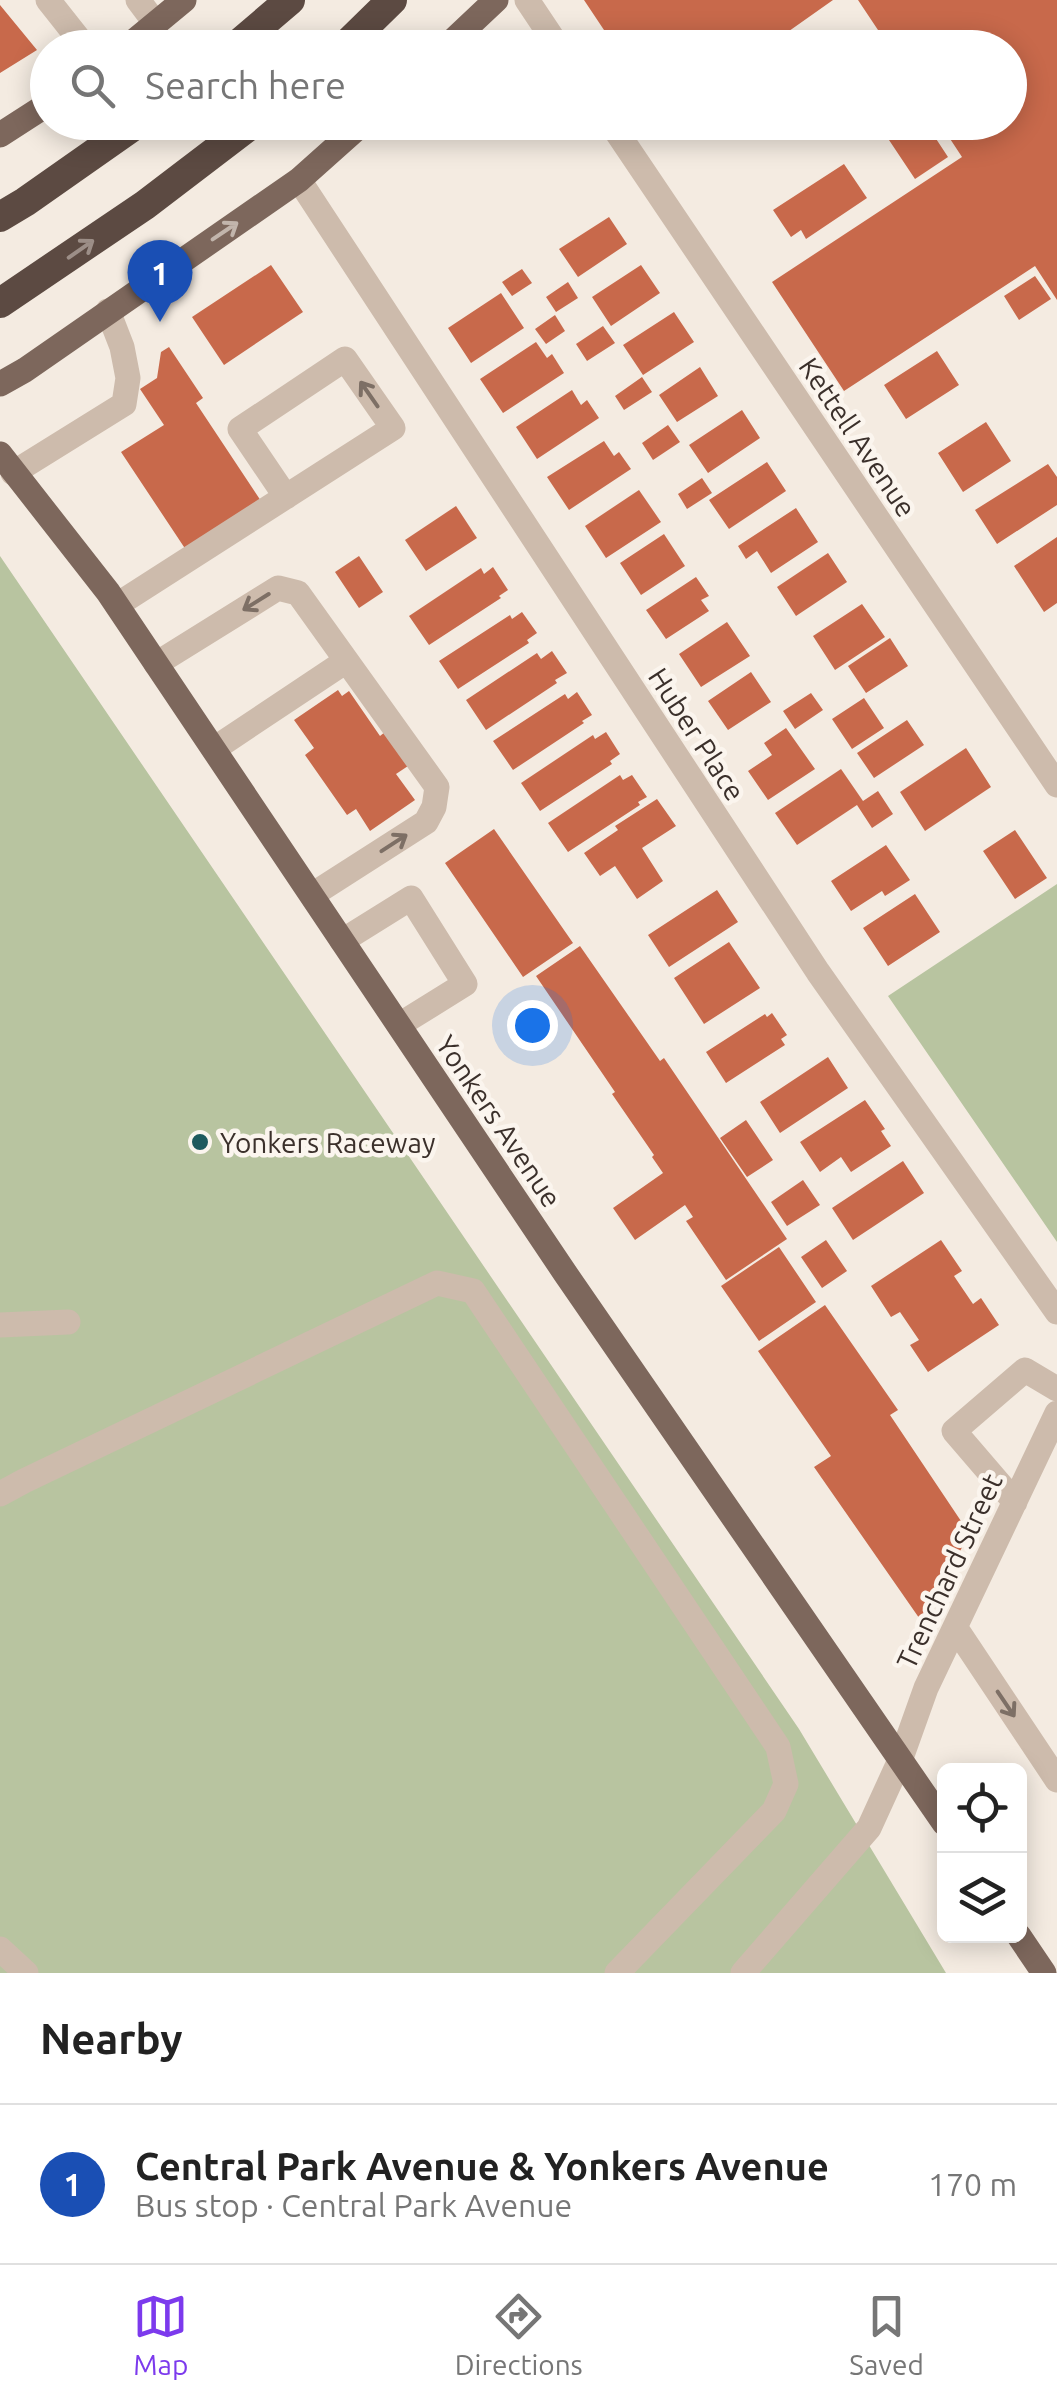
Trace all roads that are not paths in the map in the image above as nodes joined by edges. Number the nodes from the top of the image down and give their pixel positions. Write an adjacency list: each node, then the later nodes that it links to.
1 (48, 0): 9 (street)
2 (138, 0): 8 (street)
3 (184, 0): 8 (main road)
4 (290, 0): 11 (highway)
5 (392, 0): 12 (highway)
6 (496, 0): 13 (main road)
7 (527, 0): 14 (street)
8 (156, 24): 10 (main road)
9 (72, 30)
10 (148, 30)
11 (255, 30)
12 (361, 30)
13 (464, 30)
14 (547, 30)
15 (30, 116): 16 (main road)
16 (0, 135)
17 (114, 140): 22 (highway)
18 (230, 140): 23 (highway, one-way to 18)
19 (344, 140): 21 (main road)
20 (622, 140): 32 (street, Kettell Avenue)
21 (300, 180): 24 (main road, one-way to 21); 36 (street, Huber Place)
22 (0, 217)
23 (0, 303)
24 (108, 311): 25 (main road); 26 (street)
25 (0, 384)
26 (7, 464): 28 (main road, Yonkers Avenue)
27 (286, 497): 27 (street, one-way to 27); 28 (street)
28 (117, 605): 30 (main road, Yonkers Avenue)
29 (346, 661): 30 (street, one-way to 30); 31 (street); 33 (street, one-way to 29)
30 (156, 664): 31 (main road, Yonkers Avenue)
31 (214, 749): 33 (main road, Yonkers Avenue)
32 (1057, 785)
33 (312, 896): 34 (main road, Yonkers Avenue)
34 (342, 942): 35 (main road, Yonkers Avenue); 35 (street)
35 (399, 1025): 44 (main road, Yonkers Avenue)
36 (1057, 1312)
37 (68, 1322): 38 (street)
38 (0, 1325)
39 (1057, 1390): 42 (street)
40 (1057, 1413): 42 (street, Trenchard Street)
41 (0, 1494): 50 (street)
42 (1015, 1502): 43 (street, Trenchard Street)
43 (955, 1627): 44 (street, Trenchard Street); 45 (street, one-way to 45)
44 (901, 1758): 46 (main road, Yonkers Avenue); 51 (street, Trenchard Street)
45 (1057, 1780)
46 (937, 1812)
47 (1024, 1943): 52 (main road)
48 (0, 1949): 49 (street)
49 (26, 1973)
50 (616, 1973)
51 (743, 1973)
52 (1044, 1973)

